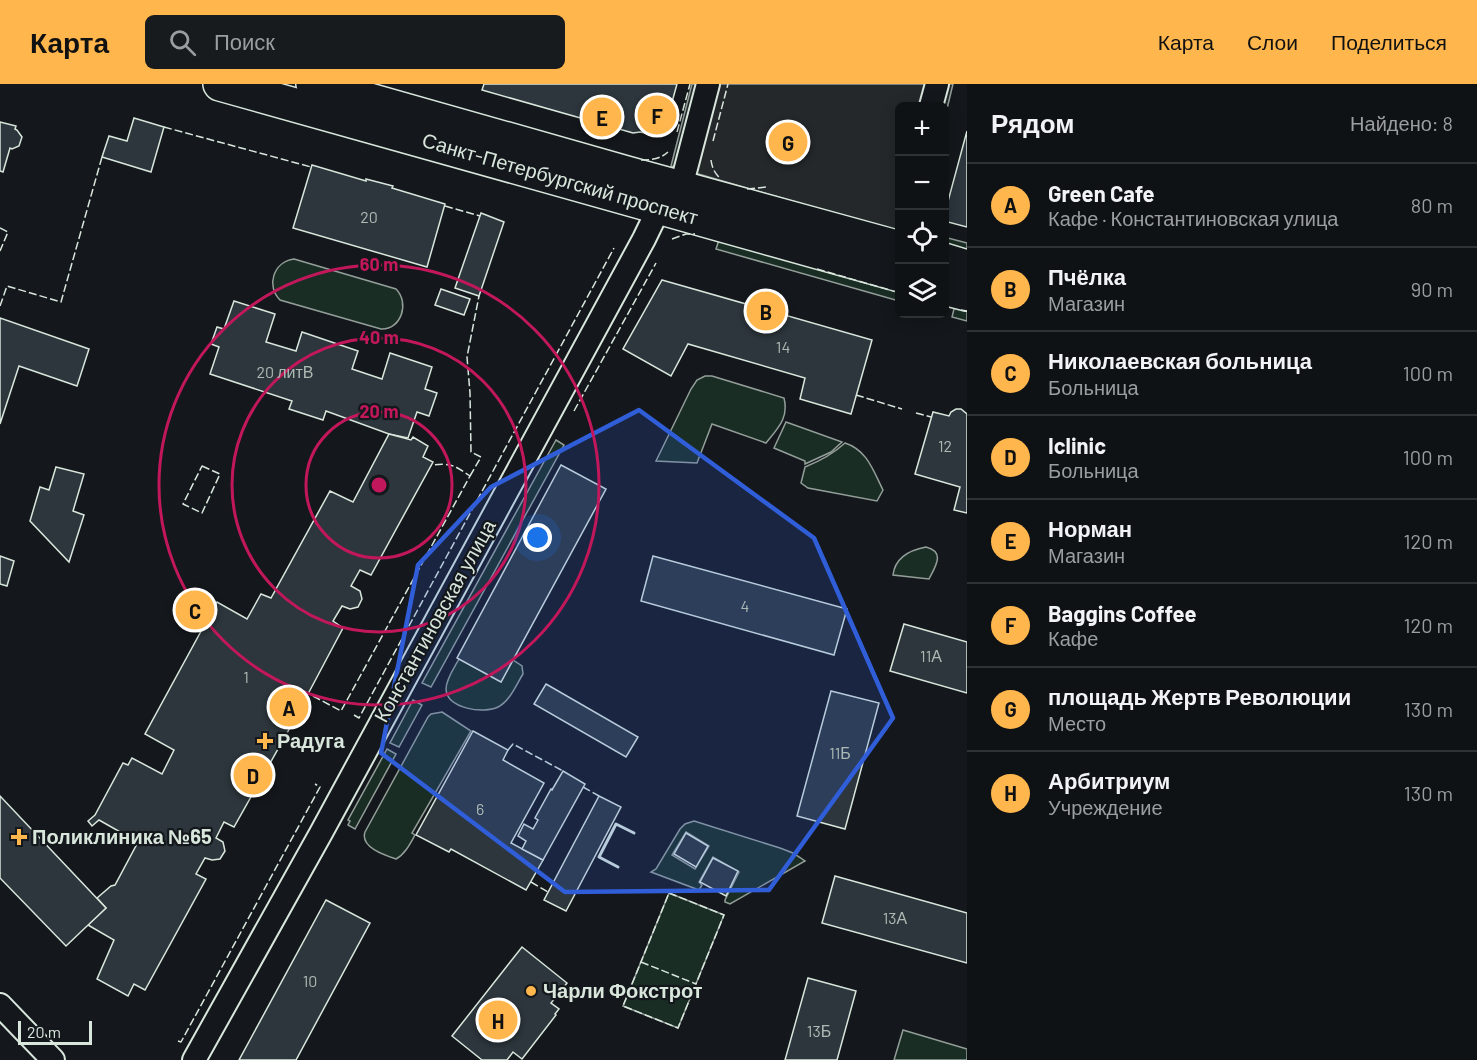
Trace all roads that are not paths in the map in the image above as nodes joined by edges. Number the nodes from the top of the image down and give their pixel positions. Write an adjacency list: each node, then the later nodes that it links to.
1 (219, 84): 6 (main road, Санкт-Петербургский проспект)
2 (313, 84): 6 (main road, Санкт-Петербургский проспект)
3 (708, 84): 6 (street, Константиновская улица)
4 (937, 84): 5 (street)
5 (932, 102)
6 (670, 197): 7 (main road, Санкт-Петербургский проспект); 14 (street, Константиновская улица)
7 (895, 248)
8 (949, 262): 9 (main road)
9 (967, 267)
10 (949, 289): 11 (main road)
11 (967, 294)
12 (0, 1005): 13 (street)
13 (52, 1060)
14 (194, 1060)

